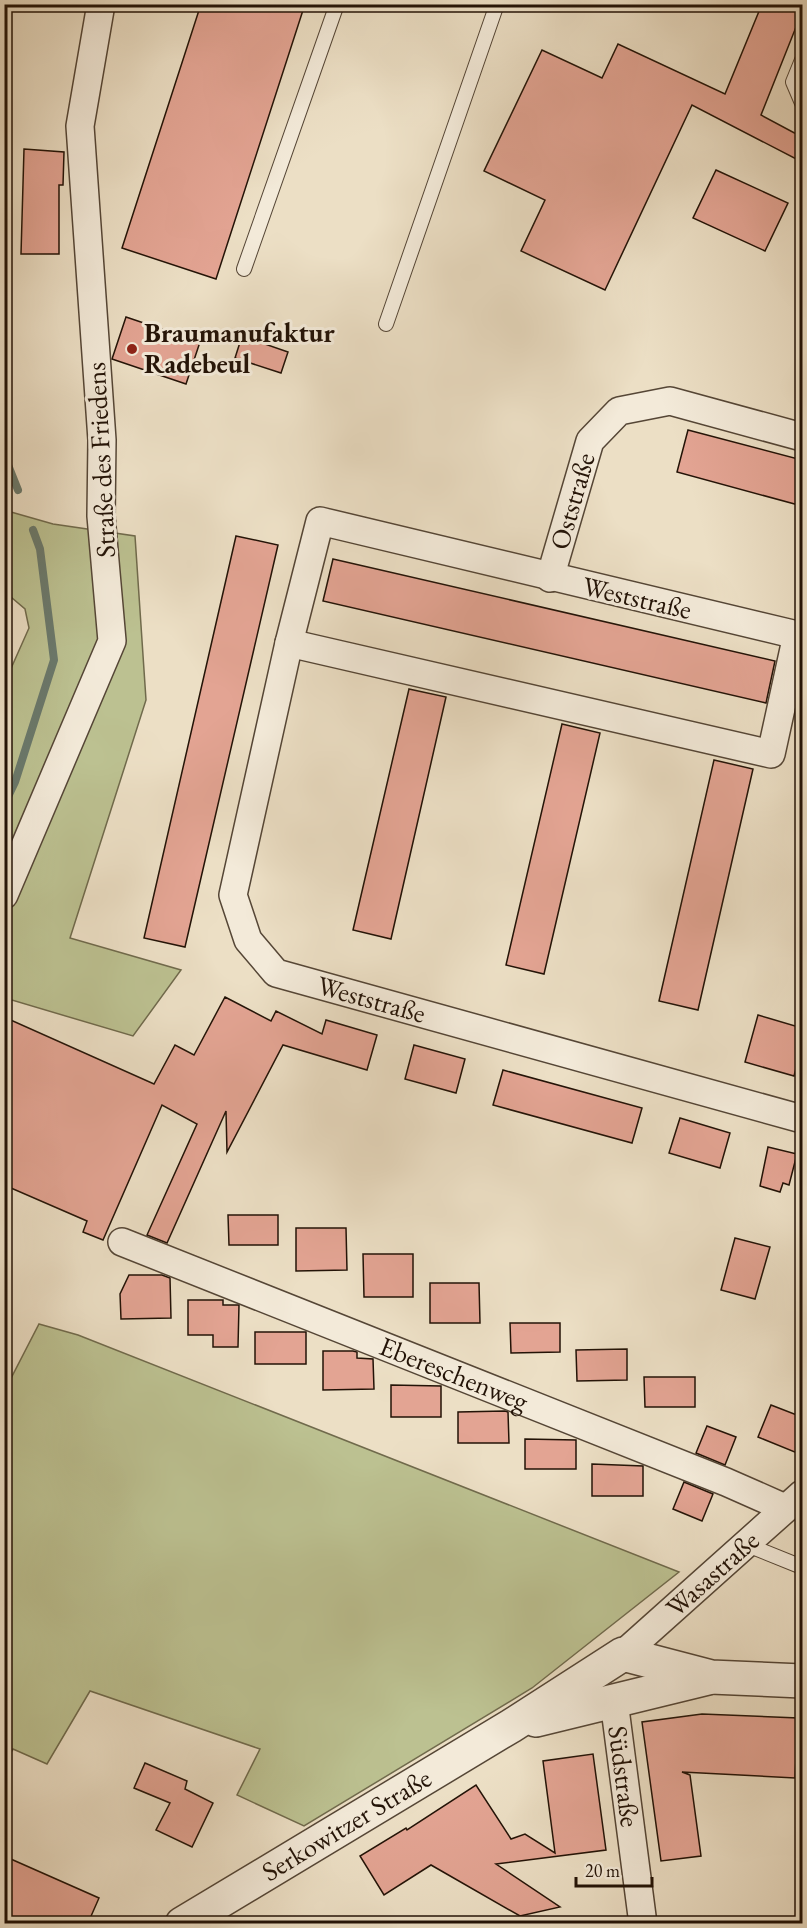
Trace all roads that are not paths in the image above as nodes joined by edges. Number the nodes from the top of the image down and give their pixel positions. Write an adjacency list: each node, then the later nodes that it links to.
1 (101, 4): 12 (street, Straße des Friedens)
2 (337, 4): 6 (lane)
3 (497, 4): 7 (lane)
4 (802, 60): 5 (lane)
5 (802, 104)
6 (244, 269)
7 (386, 324)
8 (802, 437): 9 (street, Oststraße)
9 (550, 578): 10 (street, Weststraße); 11 (street, Weststraße)
10 (800, 633): 11 (street, Weststraße)
11 (289, 643): 13 (street, Weststraße)
12 (4, 895)
13 (802, 1119)
14 (122, 1242): 15 (street, Ebereschenweg)
15 (794, 1501): 16 (street, Wasastraße)
16 (745, 1544): 17 (lane); 18 (street, Wasastraße)
17 (802, 1567)
18 (623, 1654): 19 (street, Serkowitzer Straße); 22 (street, Serkowitzer Straße)
19 (711, 1677): 20 (street, Serkowitzer Straße); 21 (street, Serkowitzer Straße)
20 (802, 1681)
21 (614, 1701): 22 (street, Serkowitzer Straße); 24 (street, Südstraße)
22 (511, 1726): 23 (street, Serkowitzer Straße)
23 (182, 1923)
24 (643, 1923)

